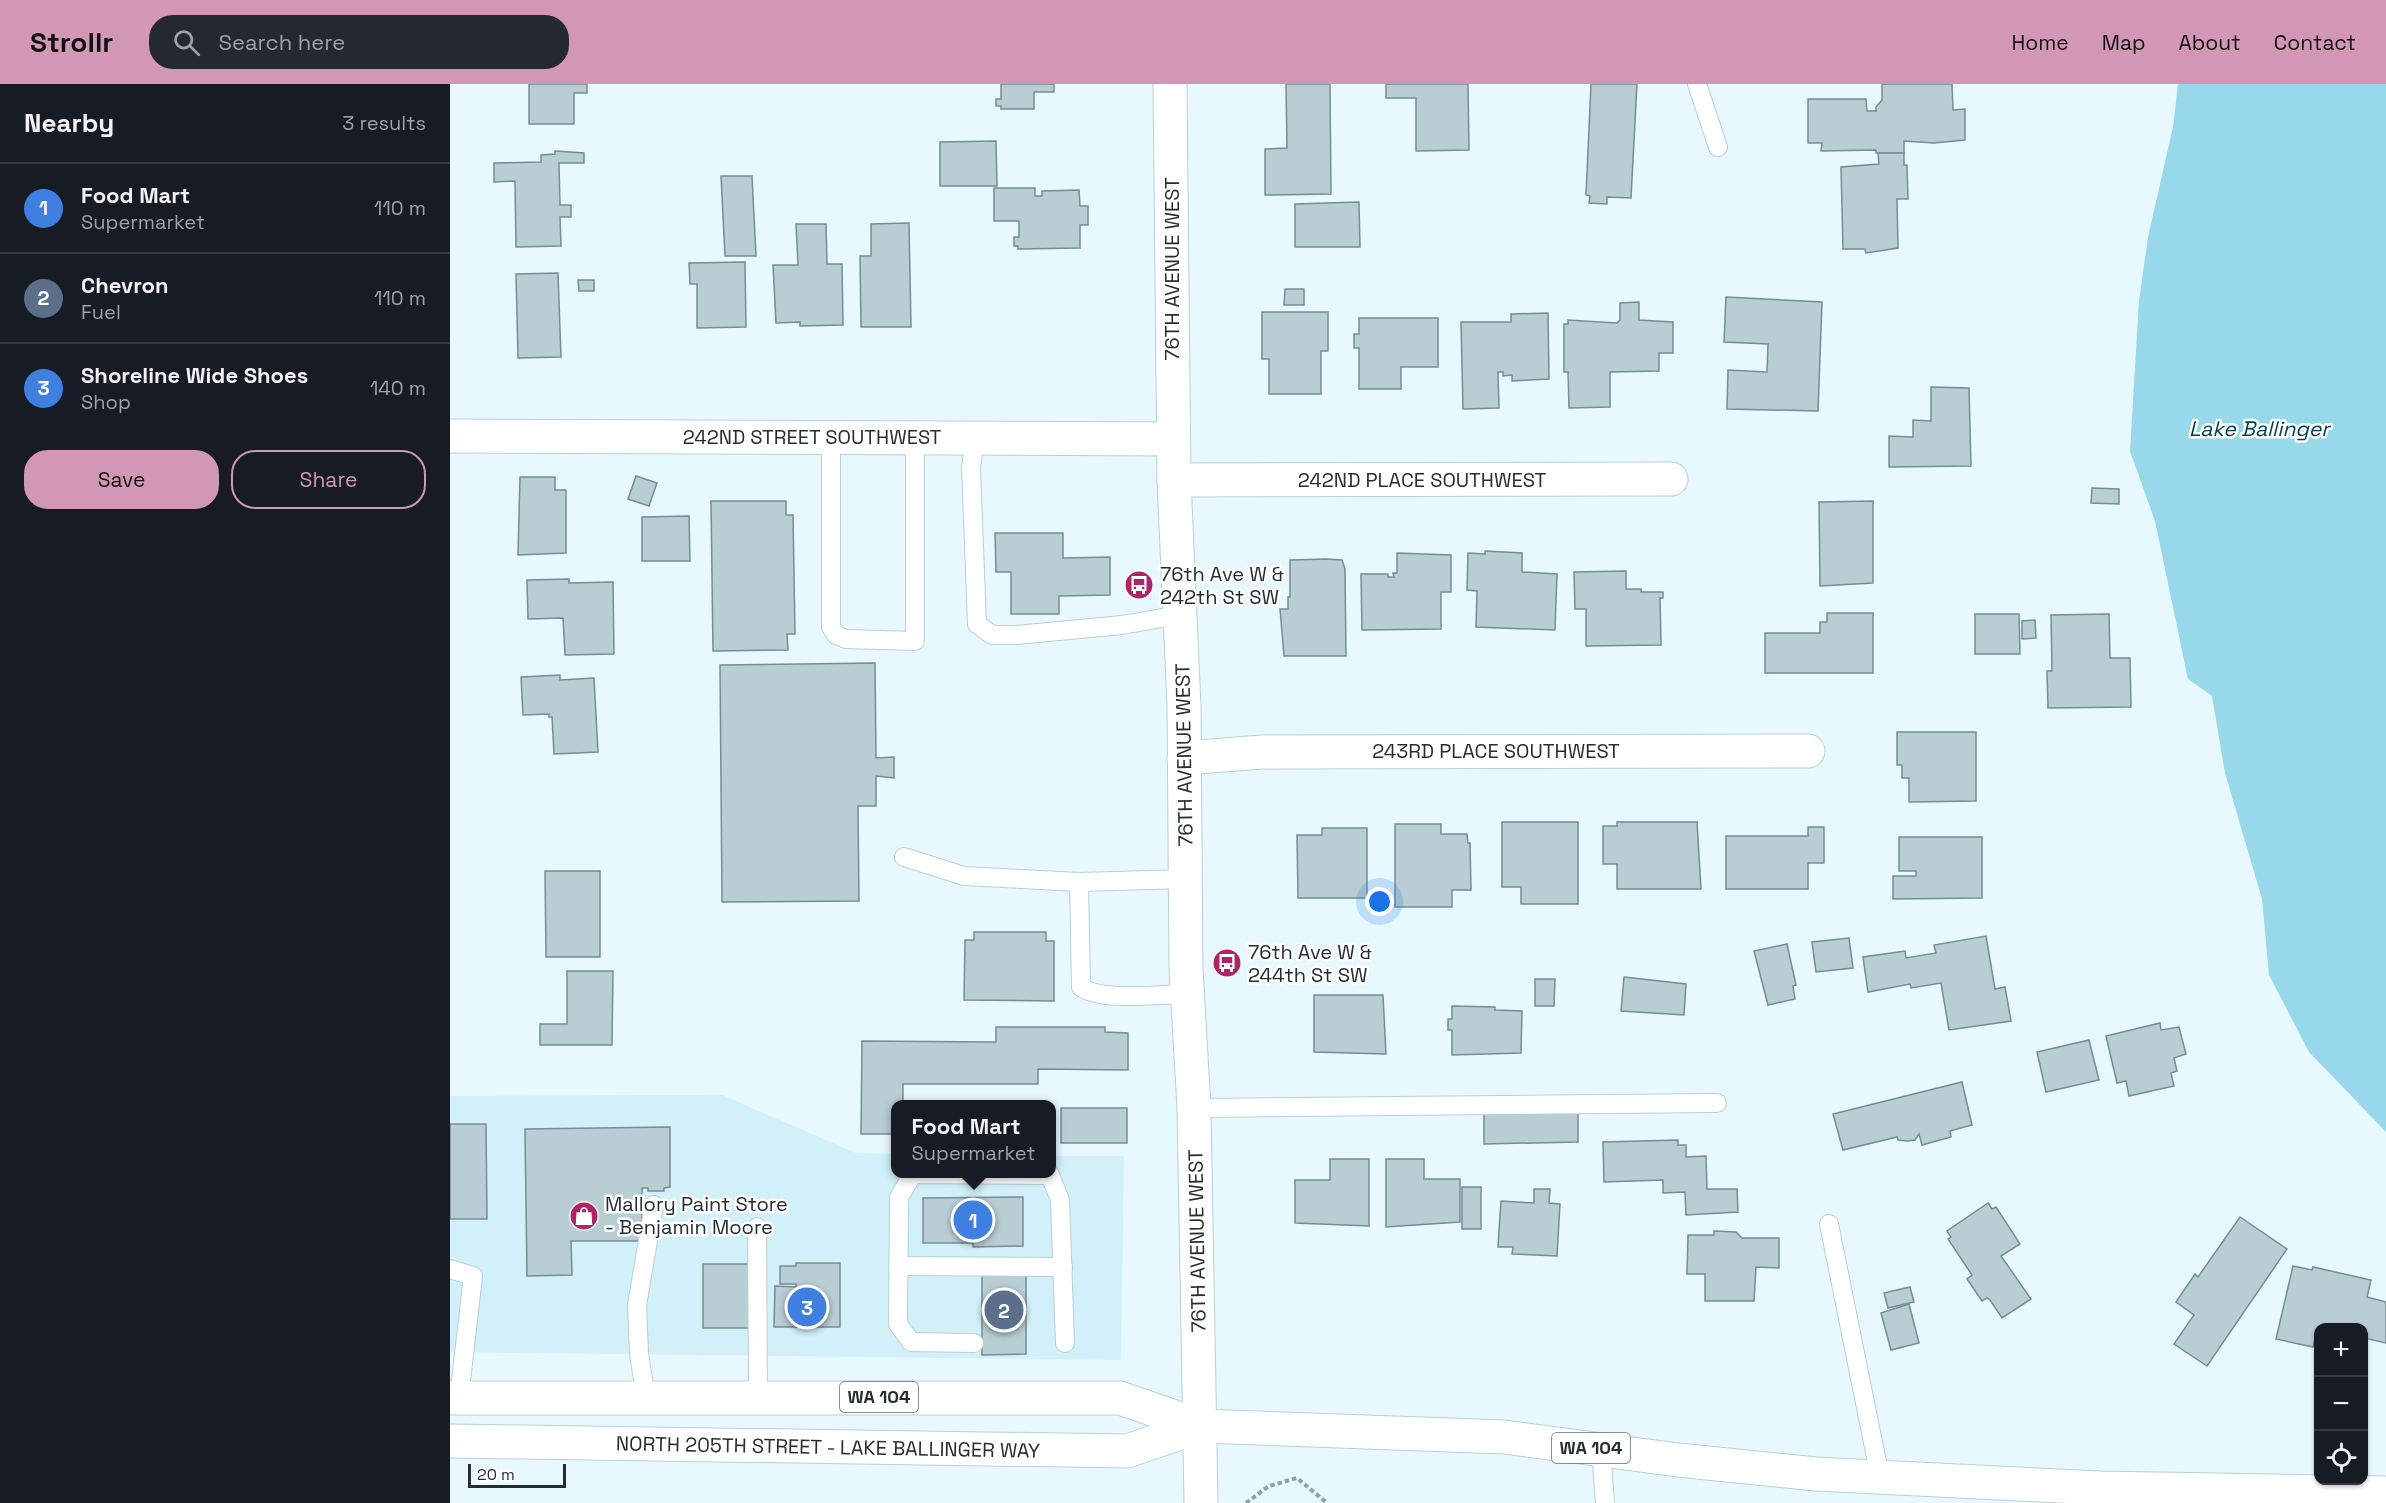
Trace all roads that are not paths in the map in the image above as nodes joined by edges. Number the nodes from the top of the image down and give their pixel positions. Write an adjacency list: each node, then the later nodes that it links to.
1 (1170, 84): 8 (street, 76TH AVENUE WEST)
2 (1696, 84): 3 (lane)
3 (1718, 147)
4 (450, 436): 5 (street, 242ND STREET SOUTHWEST)
5 (831, 437): 6 (street, 242ND STREET SOUTHWEST); 6 (lane)
6 (915, 438): 7 (street, 242ND STREET SOUTHWEST)
7 (975, 438): 8 (street, 242ND STREET SOUTHWEST); 11 (lane)
8 (1173, 439): 10 (street, 76TH AVENUE WEST)
9 (1671, 479): 10 (street, 242ND PLACE SOUTHWEST)
10 (1174, 480): 11 (street, 76TH AVENUE WEST)
11 (1180, 615): 13 (street, 76TH AVENUE WEST)
12 (1808, 751): 13 (street, 243RD PLACE SOUTHWEST)
13 (1184, 758): 15 (street, 76TH AVENUE WEST)
14 (904, 857): 16 (lane)
15 (1185, 879): 16 (lane); 17 (street, 76TH AVENUE WEST)
16 (1079, 882): 17 (lane)
17 (1188, 994): 19 (street, 76TH AVENUE WEST)
18 (1717, 1103): 19 (lane)
19 (1194, 1108): 33 (street, 76TH AVENUE WEST)
20 (911, 1178): 25 (lane)
21 (1051, 1178): 26 (lane)
22 (654, 1204): 31 (lane)
23 (1828, 1224): 36 (lane)
24 (758, 1227): 32 (lane)
25 (898, 1266): 26 (lane); 28 (lane)
26 (1063, 1267): 29 (lane)
27 (450, 1269): 30 (lane)
28 (974, 1343)
29 (1065, 1343)
30 (454, 1398): 31 (street, NORTH 205TH STREET - LAKE BALLINGER WAY / WA 104)
31 (646, 1398): 32 (street, NORTH 205TH STREET - LAKE BALLINGER WAY / WA 104)
32 (758, 1398): 33 (street, NORTH 205TH STREET - LAKE BALLINGER WAY / WA 104)
33 (1201, 1426): 34 (street, NORTH 205TH STREET - LAKE BALLINGER WAY / WA 104); 35 (street, NORTH 205TH STREET - LAKE BALLINGER WAY / WA 104); 38 (street, 76TH AVENUE WEST)
34 (450, 1441)
35 (1601, 1449): 36 (street, NORTH 205TH STREET - LAKE BALLINGER WAY / WA 104); 39 (lane)
36 (1880, 1477): 37 (street, NORTH 205TH STREET - LAKE BALLINGER WAY / WA 104)
37 (2386, 1492)
38 (1201, 1503)
39 (1605, 1503)

